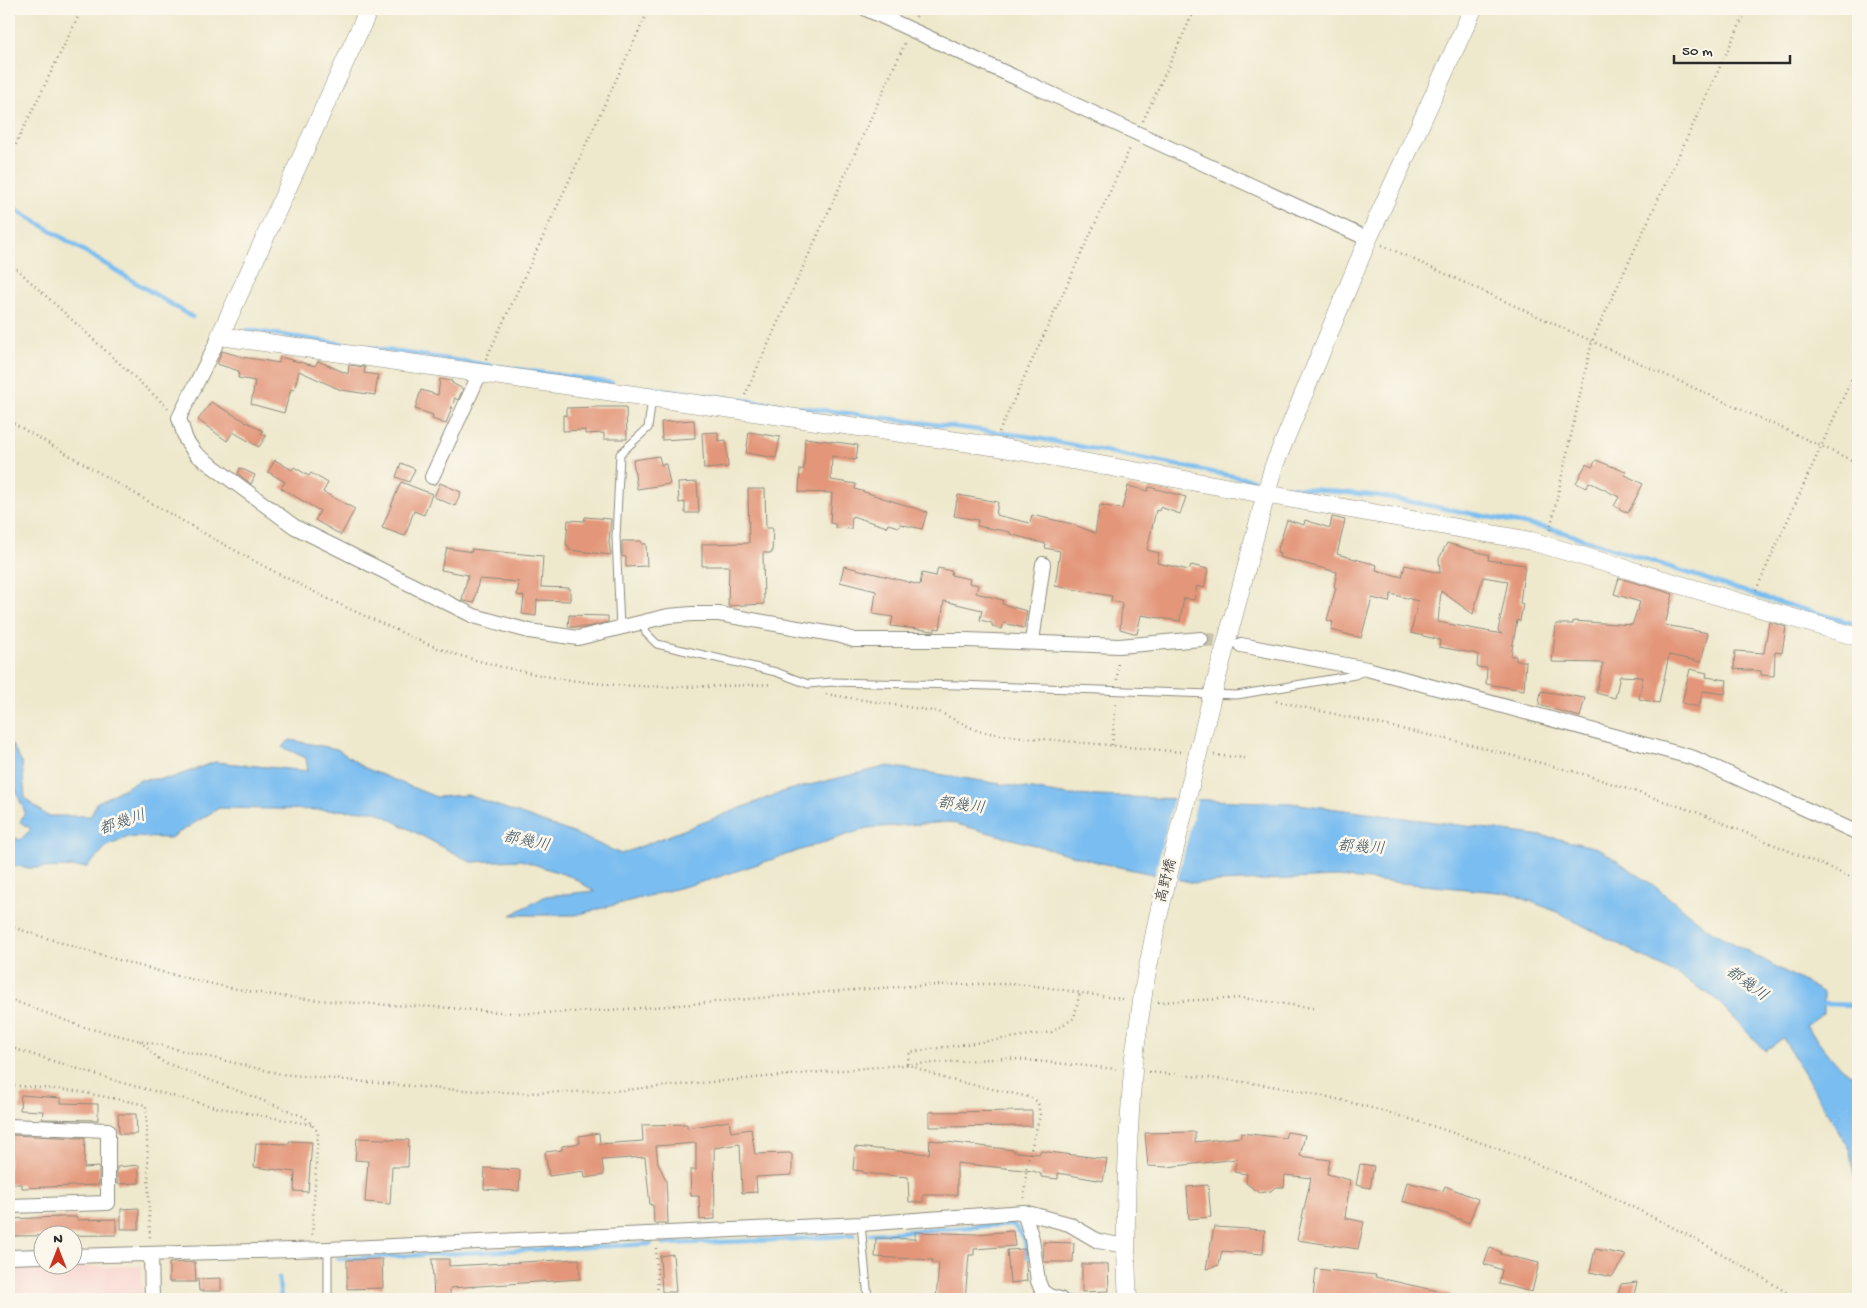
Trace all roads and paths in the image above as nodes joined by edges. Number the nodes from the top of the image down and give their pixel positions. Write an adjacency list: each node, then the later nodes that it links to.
1 (82, 9): 11 (path)
2 (369, 9): 14 (street)
3 (649, 9): 17 (path)
4 (866, 9): 9 (street)
5 (920, 9): 9 (path)
6 (1195, 9): 10 (path)
7 (1473, 9): 12 (street, 高野橋)
8 (1748, 9): 15 (path)
9 (911, 30): 10 (street); 19 (path)
10 (1138, 132): 12 (street); 22 (path)
11 (9, 158)
12 (1368, 239): 15 (path); 26 (street, 高野橋)
13 (9, 262): 20 (path)
14 (220, 336): 17 (street); 20 (street)
15 (1592, 340): 23 (path); 27 (path)
16 (1858, 365): 23 (path)
17 (480, 373): 18 (street); 25 (street)
18 (652, 398): 19 (street); 31 (lane)
19 (738, 410): 22 (street)
20 (179, 418): 31 (street)
21 (9, 421): 38 (path)
22 (992, 446): 26 (street)
23 (1821, 446): 24 (path); 29 (path)
24 (1858, 463)
25 (432, 477)
26 (1265, 494): 27 (street); 42 (street, 高野橋)
27 (1546, 546): 29 (street)
28 (1044, 564): 34 (street)
29 (1749, 605): 32 (street)
30 (643, 622): 31 (street); 34 (street); 39 (lane)
31 (620, 628)
32 (1858, 637)
33 (1201, 639): 34 (street)
34 (1032, 641)
35 (1241, 645): 37 (street)
36 (1118, 654): 40 (path)
37 (1367, 669): 42 (lane); 48 (street)
38 (780, 684)
39 (808, 684): 42 (lane); 44 (path)
40 (1117, 686)
41 (1117, 695): 44 (path)
42 (1212, 697): 59 (street, 高野橋, bridge)
43 (1274, 701): 49 (path)
44 (1112, 745): 45 (path)
45 (1188, 752)
46 (1207, 754): 47 (path)
47 (1246, 758)
48 (1858, 833)
49 (1858, 880)
50 (9, 926): 51 (path)
51 (1080, 992): 53 (path); 58 (path)
52 (9, 999): 56 (path)
53 (1132, 1000)
54 (1150, 1001): 55 (path)
55 (1313, 1008)
56 (139, 1040): 58 (path); 60 (path)
57 (15, 1049): 60 (path)
58 (907, 1064): 59 (path); 63 (path)
59 (1133, 1069): 66 (street, 高野橋); 79 (path)
60 (314, 1125): 67 (path)
61 (9, 1126): 62 (street)
62 (9, 1206)
63 (1024, 1212): 64 (street); 66 (street); 77 (street)
64 (861, 1224): 65 (street); 76 (lane)
65 (656, 1234): 68 (street); 75 (path)
66 (1126, 1246): 78 (street, 高野橋)
67 (312, 1249): 68 (street); 69 (street)
68 (328, 1249): 74 (lane)
69 (151, 1254): 71 (street); 73 (street)
70 (32, 1256): 72 (street)
71 (82, 1256)
72 (9, 1257)
73 (152, 1299)
74 (328, 1299)
75 (658, 1299)
76 (868, 1299)
77 (1060, 1299)
78 (1128, 1299)
79 (1797, 1299)

